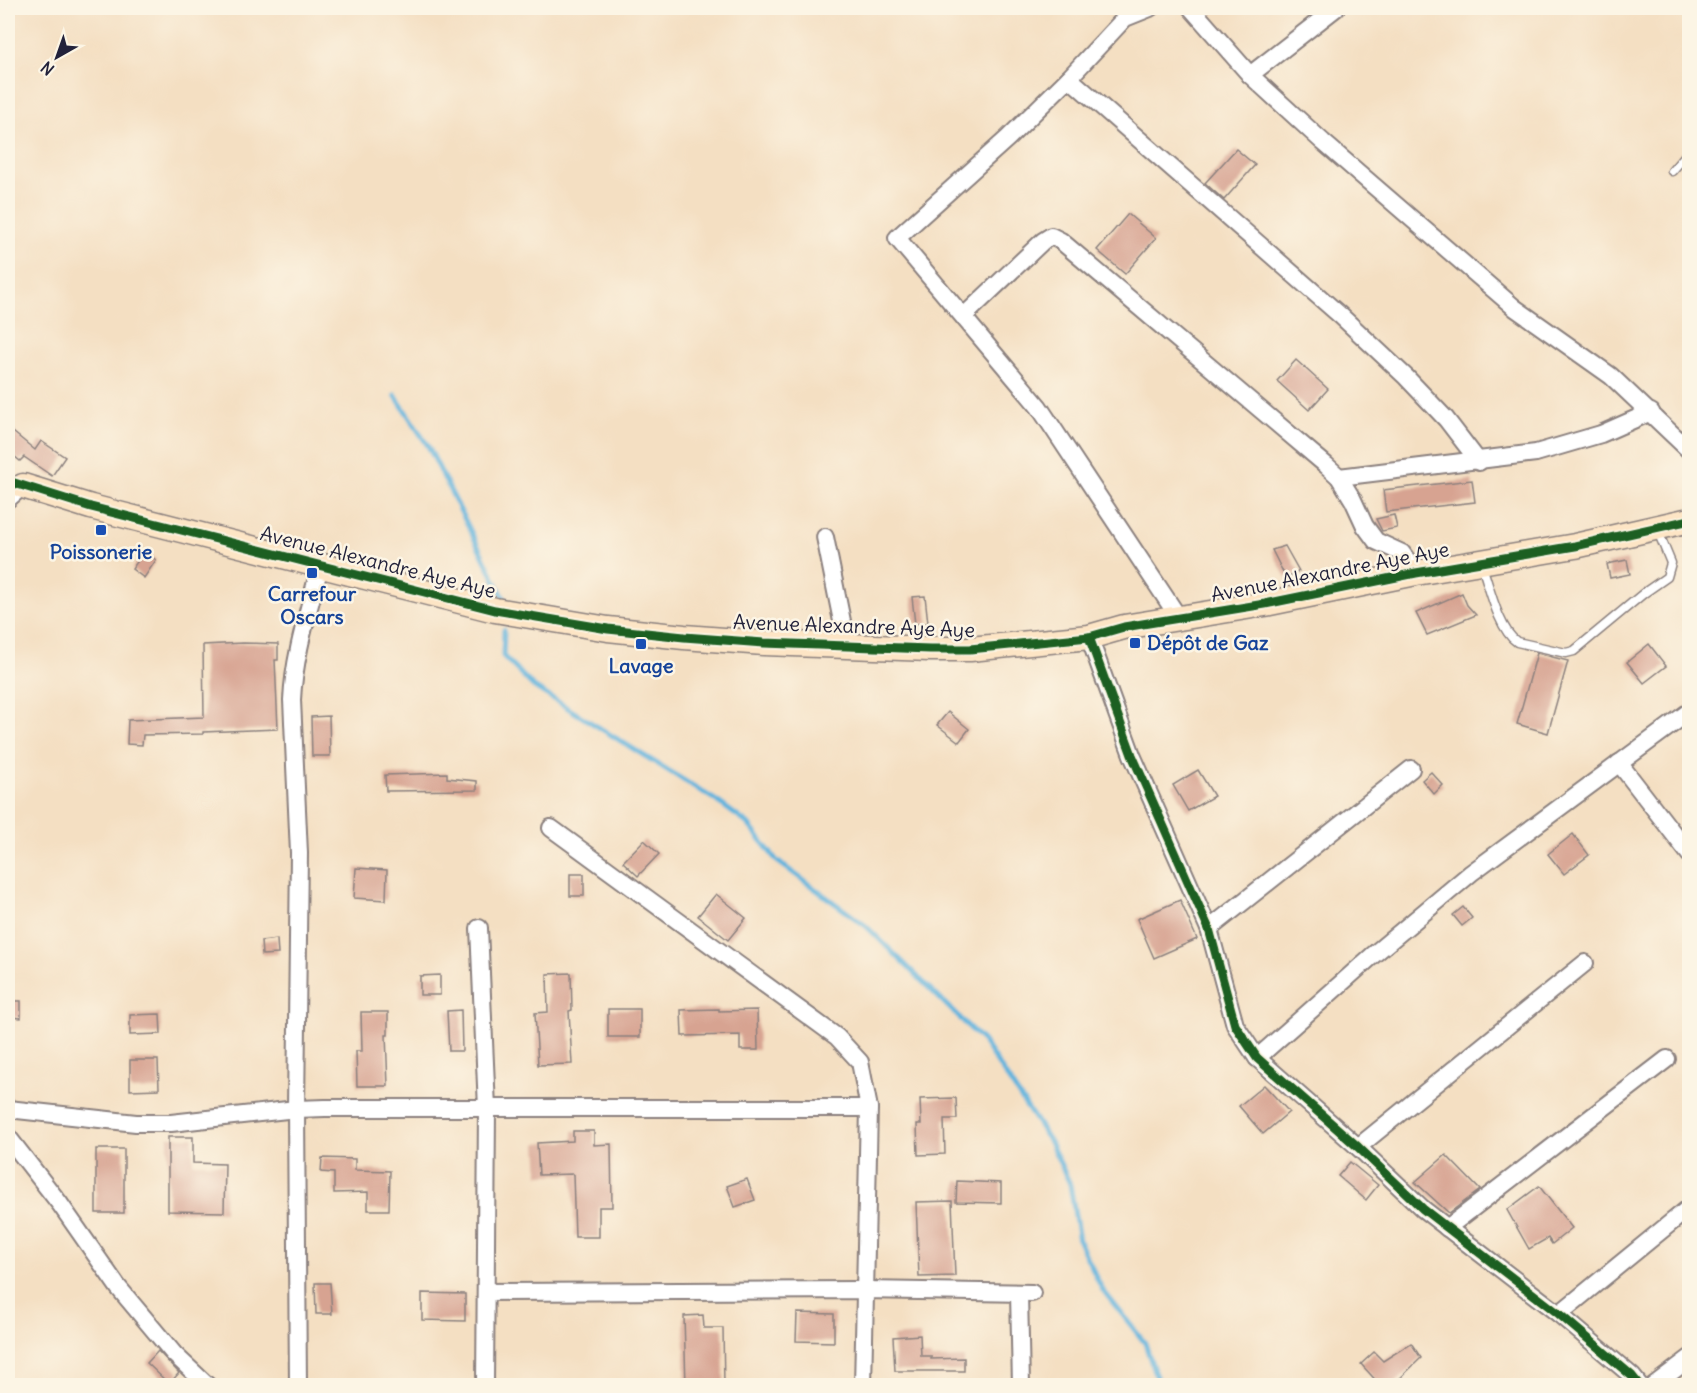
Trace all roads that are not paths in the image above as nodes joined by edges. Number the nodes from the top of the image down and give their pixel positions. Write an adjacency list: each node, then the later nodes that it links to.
1 (1150, 8): 5 (street)
2 (1191, 8): 4 (street)
3 (1336, 8): 4 (street)
4 (1250, 75): 9 (street)
5 (1069, 78): 8 (street); 11 (street)
6 (1689, 150): 7 (lane)
7 (1672, 171)
8 (964, 316): 12 (street); 20 (street)
9 (1651, 412): 10 (street); 11 (street)
10 (1689, 451)
11 (1479, 462): 12 (street)
12 (1339, 477): 19 (street)
13 (13, 488): 18 (street, Avenue Alexandre Aye Aye)
14 (1689, 520): 15 (street, Avenue Alexandre Aye Aye)
15 (1657, 528): 17 (street, Avenue Alexandre Aye Aye); 17 (lane)
16 (825, 537): 22 (street)
17 (1481, 562): 19 (street, Avenue Alexandre Aye Aye)
18 (320, 566): 22 (street, Avenue Alexandre Aye Aye); 36 (street)
19 (1416, 573): 20 (street, Avenue Alexandre Aye Aye)
20 (1179, 618): 21 (street, Avenue Alexandre Aye Aye)
21 (1089, 637): 22 (street, Avenue Alexandre Aye Aye); 29 (street)
22 (847, 646)
23 (1689, 711): 24 (street)
24 (1618, 764): 27 (street); 31 (street)
25 (1411, 768): 29 (street)
26 (551, 828): 34 (street)
27 (1689, 855)
28 (479, 928): 33 (street)
29 (1209, 929): 31 (street)
30 (1585, 963): 38 (street)
31 (1257, 1058): 38 (street)
32 (1666, 1059): 40 (street)
33 (487, 1108): 34 (street); 36 (street); 42 (street)
34 (869, 1108): 41 (street)
35 (8, 1109): 36 (street)
36 (296, 1109): 46 (street)
37 (8, 1137): 45 (street)
38 (1358, 1147): 40 (street)
39 (1689, 1207): 43 (street)
40 (1447, 1228): 43 (street)
41 (865, 1290): 42 (street); 48 (street); 49 (street)
42 (486, 1292): 47 (street)
43 (1559, 1314): 50 (street)
44 (1689, 1358): 51 (street)
45 (208, 1386)
46 (298, 1386)
47 (485, 1386)
48 (863, 1386)
49 (1021, 1386)
50 (1640, 1386)
51 (1653, 1386)

